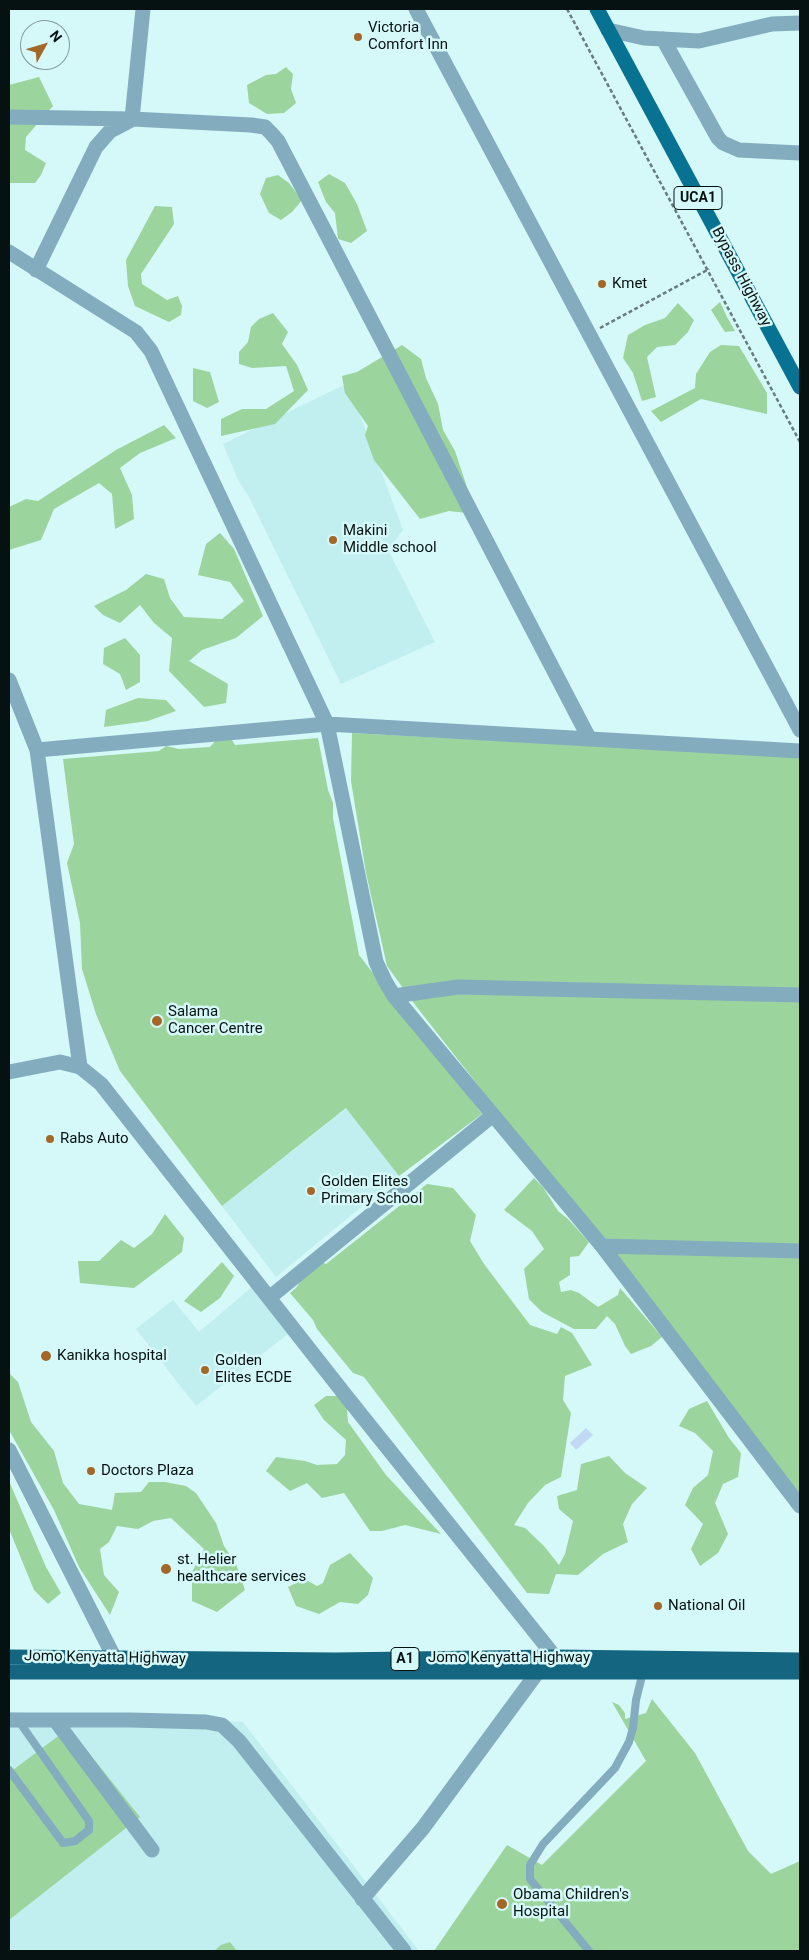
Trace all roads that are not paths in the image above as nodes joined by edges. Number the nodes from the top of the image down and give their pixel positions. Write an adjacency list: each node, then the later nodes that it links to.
1 (142, 9): 9 (street)
2 (416, 9): 16 (street)
3 (597, 9): 6 (main road, Bypass Highway / UCA1)
4 (773, 16): 5 (street); 7 (street)
5 (800, 23)
6 (608, 30): 7 (street); 13 (main road, Bypass Highway / UCA1)
7 (663, 39): 10 (street)
8 (9, 117): 9 (street)
9 (132, 119): 12 (street); 17 (street)
10 (800, 153)
11 (9, 252): 12 (street)
12 (36, 270): 15 (street)
13 (800, 388)
14 (9, 680): 18 (street)
15 (327, 724): 17 (street); 18 (street); 21 (street)
16 (800, 730)
17 (589, 738): 19 (street)
18 (37, 750): 22 (street)
19 (800, 751)
20 (800, 995): 21 (street)
21 (394, 996): 24 (street)
22 (80, 1067): 23 (street); 27 (street)
23 (9, 1072)
24 (493, 1115): 25 (street); 27 (street)
25 (602, 1246): 26 (street); 29 (street)
26 (800, 1251)
27 (269, 1298): 31 (street)
28 (9, 1450): 32 (street)
29 (800, 1506)
30 (9, 1657): 32 (highway, Jomo Kenyatta Highway / A1)
31 (555, 1657): 32 (highway, Jomo Kenyatta Highway / A1); 33 (highway, Jomo Kenyatta Highway / A1)
32 (115, 1659)
33 (800, 1660)
34 (9, 1672): 37 (highway, Jomo Kenyatta Highway / A1)
35 (643, 1672): 36 (highway, Jomo Kenyatta Highway / A1); 37 (highway, Jomo Kenyatta Highway / A1); 44 (lane)
36 (800, 1672)
37 (537, 1673): 42 (street)
38 (13, 1720): 39 (street); 40 (lane)
39 (55, 1720): 41 (street); 42 (street)
40 (9, 1770)
41 (152, 1850)
42 (362, 1899): 43 (street)
43 (404, 1951)
44 (589, 1951)

